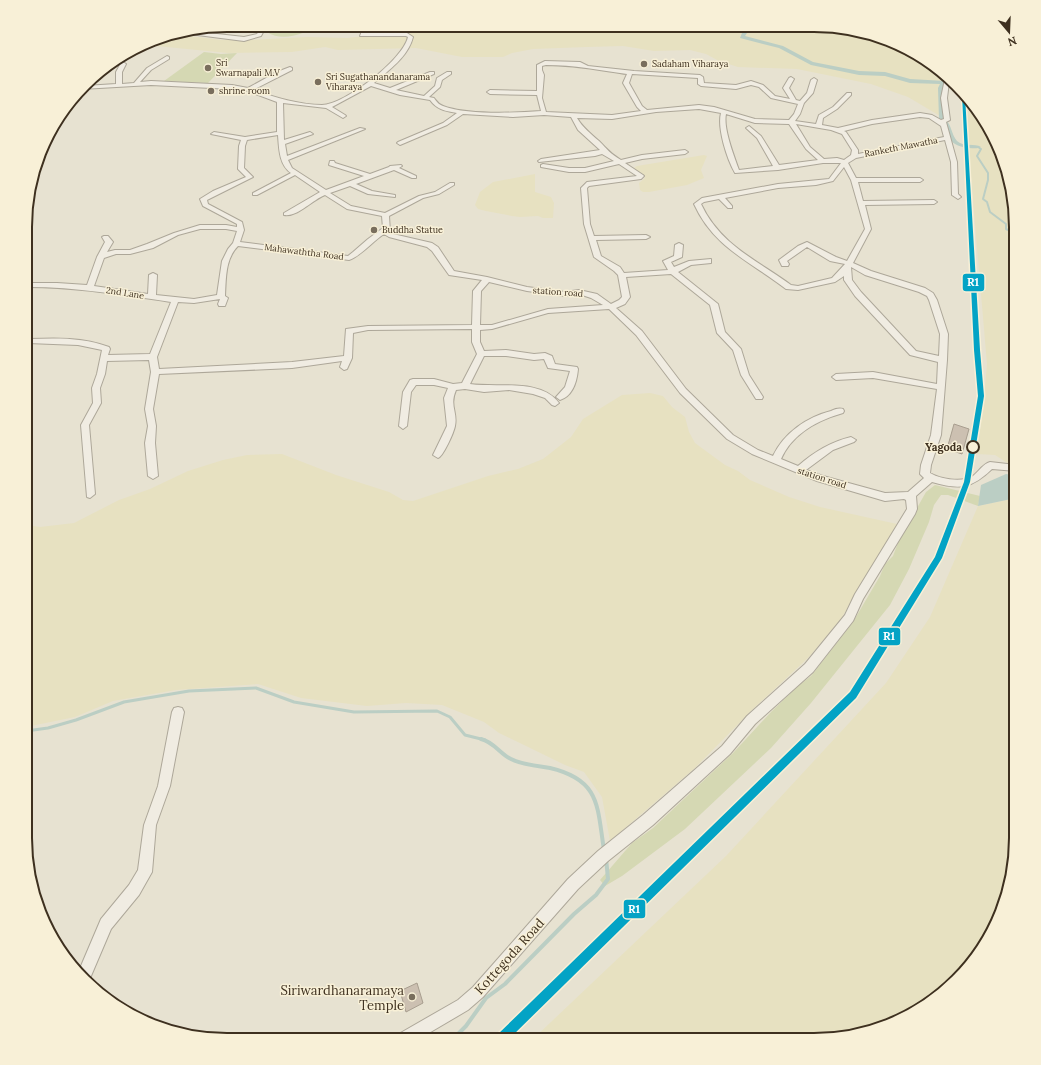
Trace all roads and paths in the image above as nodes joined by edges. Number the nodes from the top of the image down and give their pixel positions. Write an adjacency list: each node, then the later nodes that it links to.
1 (260, 32): 3 (street)
2 (364, 32): 14 (street)
3 (202, 34)
4 (166, 58): 12 (street)
5 (123, 64): 13 (street)
6 (290, 68): 17 (street)
7 (449, 72): 22 (street)
8 (432, 73): 18 (street)
9 (632, 73): 20 (street); 24 (street); 28 (street)
10 (791, 79): 24 (street)
11 (814, 80): 25 (street)
12 (136, 83): 13 (street); 17 (street)
13 (119, 84): 16 (street)
14 (370, 84): 18 (street); 26 (street)
15 (946, 84): 34 (street)
16 (91, 87)
17 (248, 90): 23 (street)
18 (391, 90): 22 (street)
19 (490, 92): 20 (street)
20 (539, 93): 30 (street)
21 (849, 94): 35 (street)
22 (426, 97): 27 (street)
23 (280, 101): 26 (street); 39 (street)
24 (794, 101): 25 (street)
25 (801, 103): 33 (street)
26 (328, 106): 32 (street)
27 (462, 112): 30 (street); 45 (street)
28 (647, 112): 29 (street); 31 (street)
29 (724, 112): 33 (street); 54 (street)
30 (544, 113): 31 (street)
31 (573, 115): 46 (street)
32 (343, 116)
33 (791, 122): 35 (street); 51 (street)
34 (945, 122): 38 (street); 43 (street)
35 (819, 125): 38 (street)
36 (749, 128): 54 (street)
37 (362, 129): 49 (street)
38 (839, 130): 48 (street)
39 (281, 133): 42 (street); 44 (street)
40 (214, 134): 42 (street)
41 (310, 134): 44 (street)
42 (245, 138): 73 (street)
43 (948, 138): 48 (street, Ranketh Mawatha); 66 (street)
44 (282, 143): 49 (street)
45 (400, 144)
46 (604, 151): 50 (street); 50 (street)
47 (685, 152): 50 (street)
48 (854, 156): 53 (street)
49 (284, 159): 55 (street)
50 (618, 161): 76 (street)
51 (823, 161): 53 (street); 54 (street)
52 (332, 162): 56 (street)
53 (844, 162): 58 (street); 65 (street)
54 (778, 168)
55 (295, 173): 62 (street); 63 (street)
56 (369, 176): 57 (street); 60 (street)
57 (414, 177)
58 (854, 180): 59 (street); 68 (street)
59 (920, 180)
60 (350, 183): 62 (street); 64 (street)
61 (452, 184): 71 (street)
62 (325, 192): 70 (street); 71 (street)
63 (255, 194)
64 (393, 196)
65 (721, 197): 69 (street); 82 (street)
66 (958, 197)
67 (934, 202): 68 (street)
68 (861, 203): 82 (street)
69 (730, 207)
70 (286, 214)
71 (385, 215): 72 (street)
72 (386, 229): 77 (street, Mahawaththa Road); 86 (street, station road)
73 (241, 230): 77 (street); 79 (street)
74 (106, 237): 79 (street)
75 (646, 237): 76 (street)
76 (591, 238): 85 (street)
77 (236, 244): 90 (street, 2nd Lane)
78 (679, 245): 83 (street)
79 (101, 257): 88 (street)
80 (708, 261): 83 (street)
81 (785, 264): 82 (street)
82 (847, 266): 98 (street); 98 (street)
83 (673, 272): 85 (street); 105 (street)
84 (153, 275): 89 (street)
85 (622, 275): 91 (street)
86 (487, 279): 91 (street, station road); 92 (street)
87 (32, 285): 88 (street, 2nd Lane)
88 (90, 288): 89 (street, 2nd Lane)
89 (152, 297): 90 (street, 2nd Lane)
90 (175, 300): 95 (street)
91 (611, 307): 92 (street); 110 (street, station road)
92 (476, 328): 94 (street); 97 (street)
93 (32, 341): 96 (street)
94 (481, 354): 102 (street); 102 (street)
95 (153, 357): 96 (street); 100 (street)
96 (103, 358): 115 (street)
97 (348, 358): 99 (street); 100 (street)
98 (943, 360): 104 (street)
99 (344, 367)
100 (155, 372): 113 (street)
101 (836, 377): 104 (street)
102 (465, 386): 103 (street)
103 (453, 387): 107 (street); 109 (street)
104 (941, 387): 114 (street)
105 (759, 397)
106 (840, 411): 110 (street)
107 (403, 426)
108 (851, 440): 112 (street)
109 (438, 455)
110 (775, 461): 112 (street, station road)
111 (1009, 467): 114 (street)
112 (799, 471): 116 (street, station road)
113 (153, 476)
114 (930, 478): 116 (street)
115 (90, 494)
116 (911, 498): 119 (street, Kottegoda Road)
117 (178, 712): 118 (street)
118 (85, 972)
119 (414, 1033)

